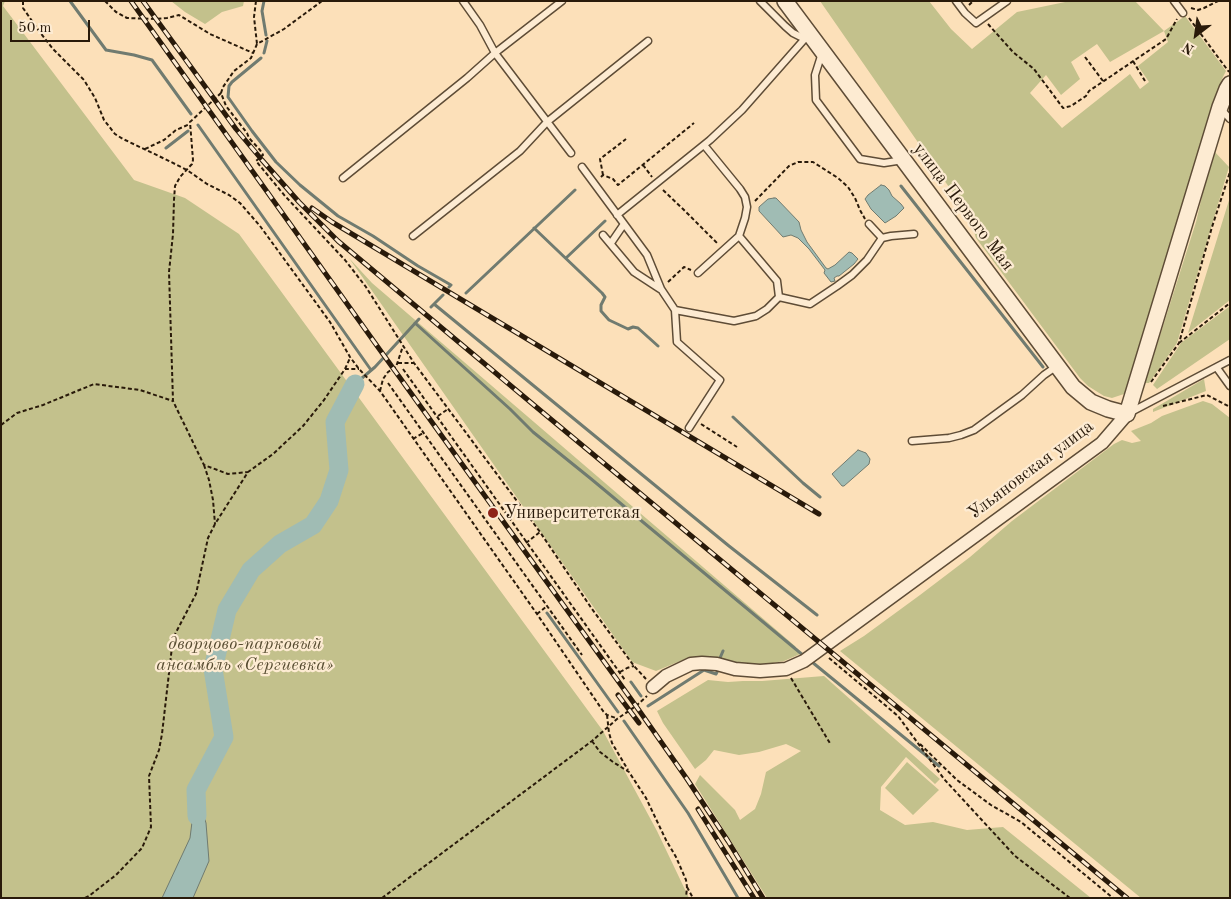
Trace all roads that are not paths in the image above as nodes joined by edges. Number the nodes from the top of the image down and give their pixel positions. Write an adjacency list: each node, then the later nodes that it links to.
1 (462, 1): 12 (lane)
2 (562, 1): 12 (lane)
3 (760, 1): 9 (lane)
4 (785, 1): 9 (street, улица Первого Мая)
5 (956, 1): 6 (lane)
6 (1007, 1)
7 (1174, 1): 8 (lane)
8 (1185, 14)
9 (807, 36): 11 (street, улица Первого Мая); 17 (lane)
10 (648, 41): 16 (lane)
11 (823, 52): 19 (street, улица Первого Мая); 19 (lane)
12 (495, 53): 16 (lane); 21 (lane)
13 (1230, 84): 14 (street, Ульяновская улица)
14 (1220, 107): 15 (lane); 39 (street, Ульяновская улица)
15 (1230, 119)
16 (547, 122): 18 (lane); 27 (lane)
17 (704, 146): 22 (lane); 28 (lane)
18 (571, 153)
19 (904, 160): 36 (street, улица Первого Мая)
20 (582, 167): 22 (lane)
21 (343, 178)
22 (617, 215): 23 (lane)
23 (624, 224): 30 (lane); 32 (lane)
24 (870, 224): 29 (lane)
25 (914, 234): 29 (lane)
26 (604, 235): 30 (lane)
27 (413, 236)
28 (738, 236): 31 (lane); 33 (lane)
29 (882, 238): 33 (lane)
30 (611, 243): 32 (lane)
31 (698, 273)
32 (661, 289): 34 (lane)
33 (780, 297): 34 (lane)
34 (675, 310): 40 (lane)
35 (1230, 360): 37 (lane)
36 (1057, 366): 39 (street, улица Первого Мая); 41 (lane)
37 (1217, 368): 38 (lane); 39 (lane)
38 (1230, 386)
39 (1127, 414): 42 (street, Ульяновская улица)
40 (689, 428)
41 (912, 441)
42 (653, 687)

